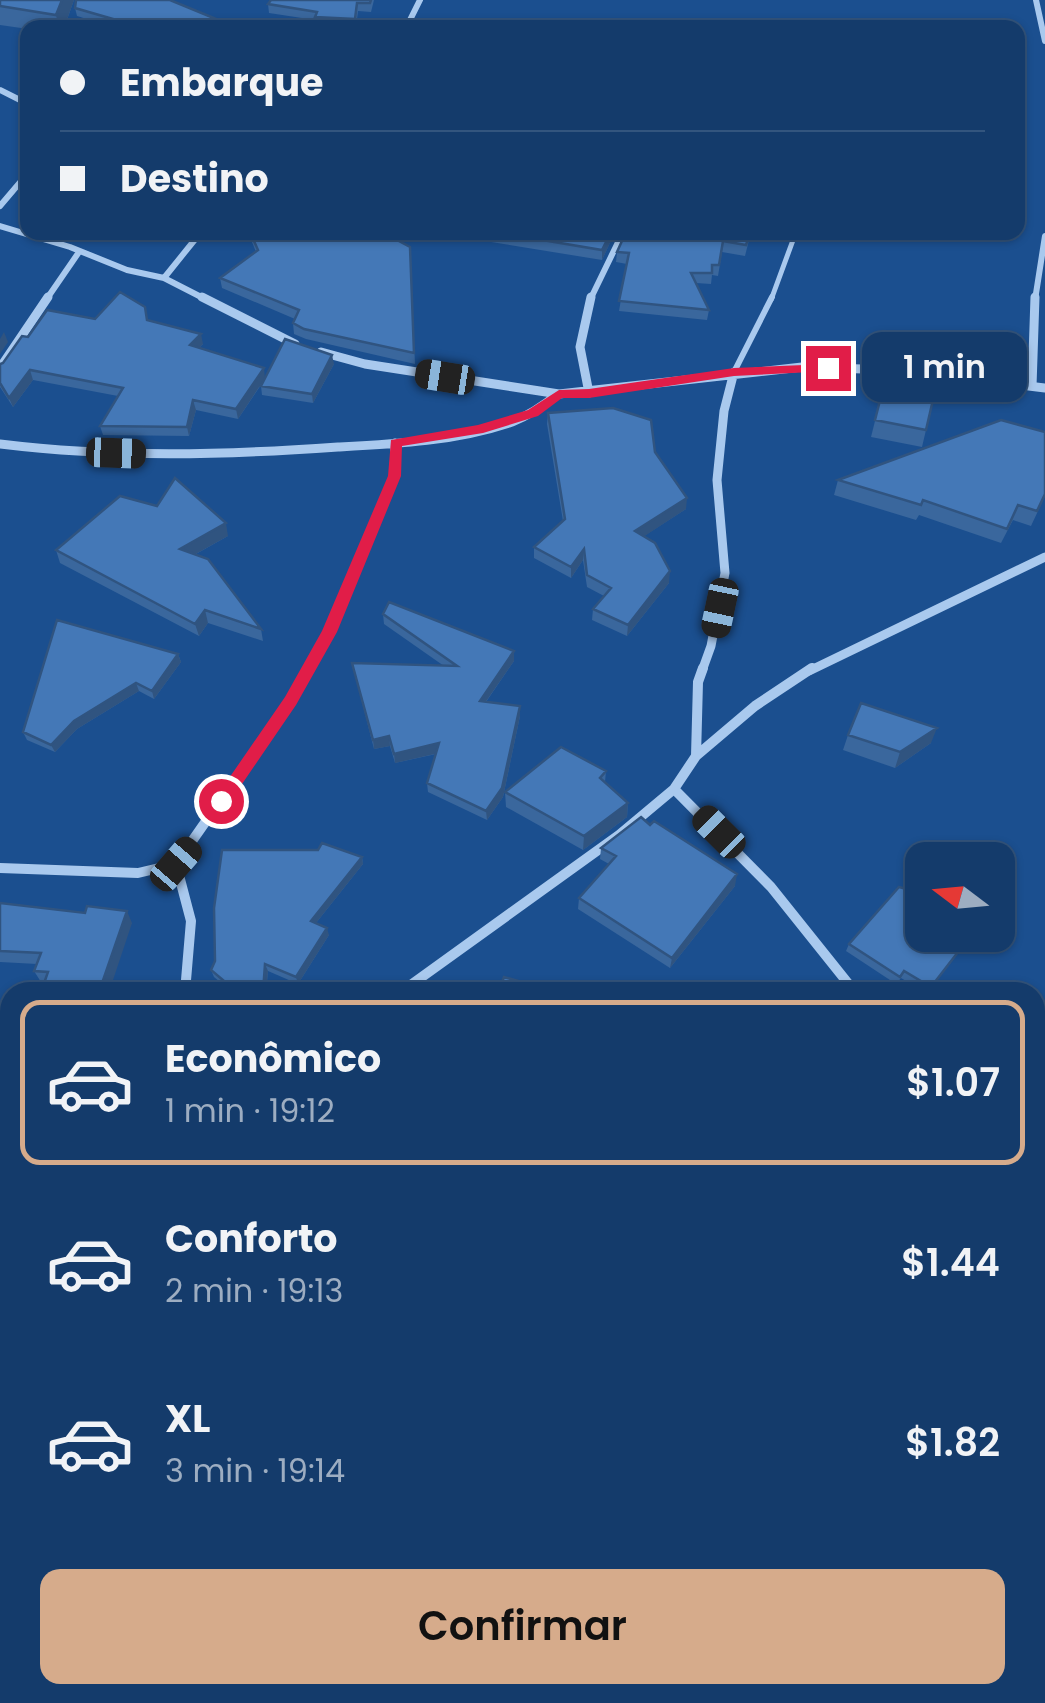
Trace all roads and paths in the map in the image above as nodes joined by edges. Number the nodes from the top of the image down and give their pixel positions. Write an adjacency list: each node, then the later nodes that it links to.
1 (1036, 0): 2 (street)
2 (1045, 41)
3 (20, 182): 4 (street)
4 (0, 206)
5 (1045, 236): 14 (street)
6 (43, 240): 10 (street)
7 (195, 240): 11 (street)
8 (619, 240): 17 (street)
9 (793, 240): 13 (lane)
10 (79, 252): 11 (street); 12 (street)
11 (164, 278): 16 (street)
12 (0, 368)
13 (734, 372): 14 (street); 17 (street); 21 (street)
14 (1032, 386): 15 (street)
15 (1045, 388)
16 (559, 394): 17 (street); 18 (street)
17 (589, 394)
18 (395, 443): 19 (street); 23 (street)
19 (0, 444)
20 (1045, 557): 21 (street)
21 (696, 756): 22 (street)
22 (674, 788): 26 (street); 27 (street)
23 (176, 864): 24 (street); 25 (street)
24 (0, 868)
25 (186, 982)
26 (414, 982)
27 (847, 982)

